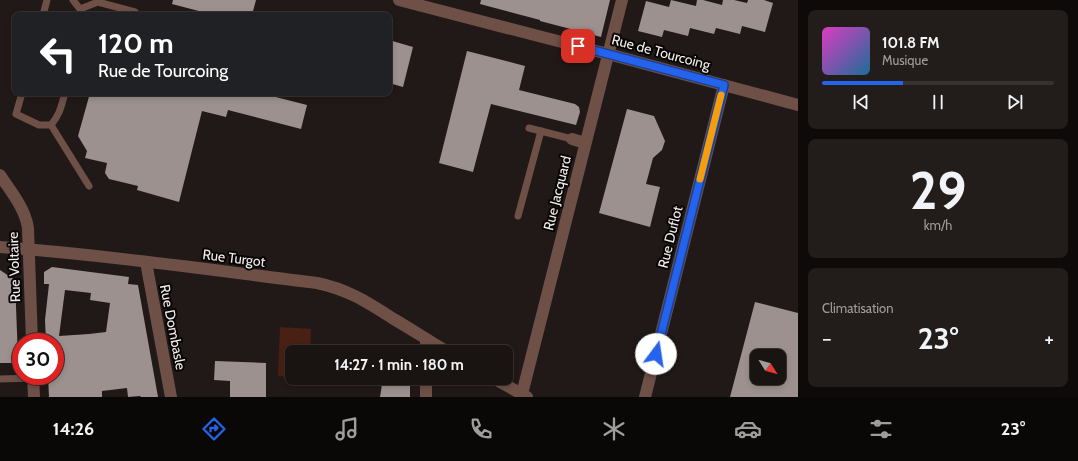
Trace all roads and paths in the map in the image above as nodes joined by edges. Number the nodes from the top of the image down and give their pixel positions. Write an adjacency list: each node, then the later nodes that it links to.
1 (47, 0): 5 (lane)
2 (72, 0): 6 (lane)
3 (399, 0): 8 (street, Rue de Tourcoing)
4 (622, 0): 8 (street, Rue Jacquard)
5 (44, 12)
6 (81, 12): 7 (lane)
7 (135, 12)
8 (608, 54): 9 (street, Rue de Tourcoing); 17 (street, Rue Jacquard)
9 (724, 85): 12 (street, Rue de Tourcoing); 37 (street, Rue Duflot)
10 (21, 96): 13 (lane)
11 (64, 96): 13 (lane)
12 (798, 105)
13 (51, 125): 19 (lane)
14 (530, 128): 15 (lane)
15 (541, 131): 16 (lane); 20 (lane)
16 (572, 139): 17 (street)
17 (585, 143): 33 (street, Rue Jacquard)
18 (0, 175): 22 (street, Rue Voltaire)
19 (88, 186)
20 (518, 216)
21 (0, 247): 22 (street, Rue Turgot)
22 (29, 249): 23 (street, Rue Turgot); 24 (street, Rue Voltaire)
23 (146, 262): 25 (street, Rue Turgot); 35 (street, Rue Dombasle)
24 (32, 333)
25 (426, 339): 26 (street); 27 (street, Rue Turgot)
26 (426, 345)
27 (436, 345)
28 (12, 378): 29 (lane)
29 (0, 379)
30 (33, 385): 34 (street)
31 (426, 385): 36 (street)
32 (504, 385): 33 (street)
33 (524, 396)
34 (34, 397)
35 (171, 397)
36 (426, 397)
37 (645, 397)

